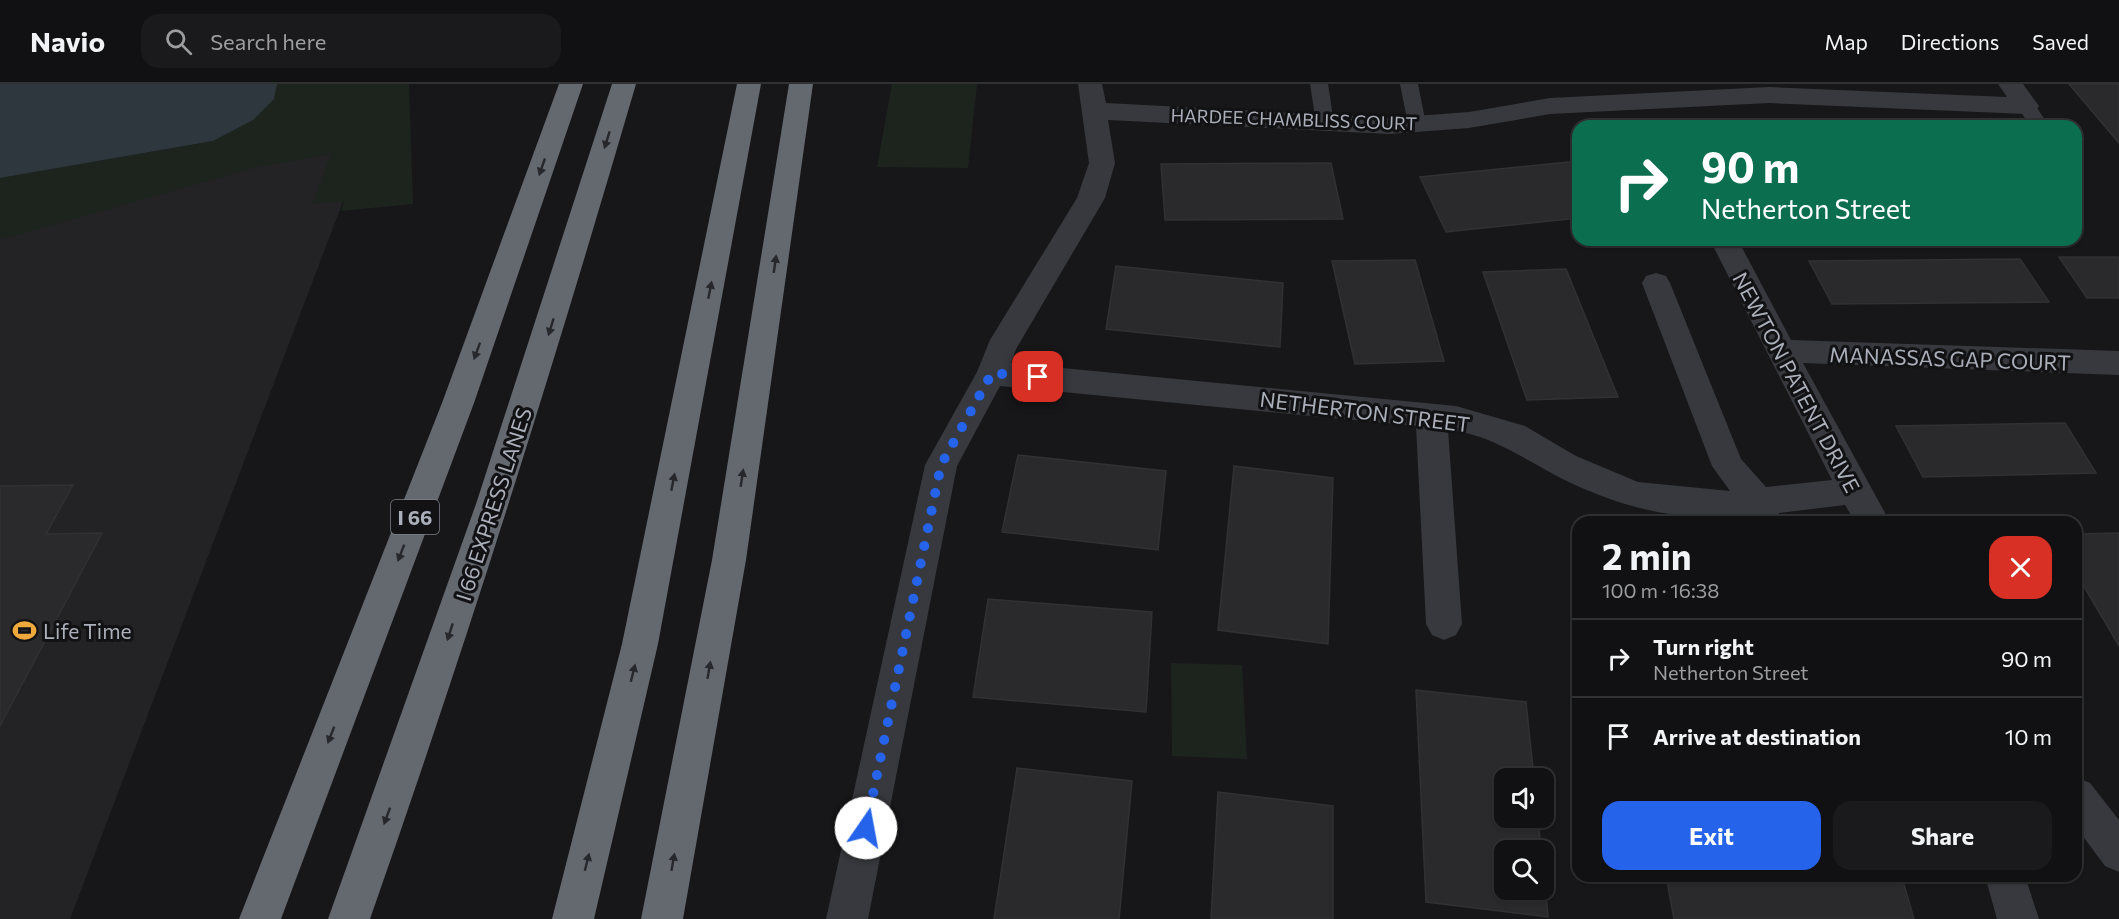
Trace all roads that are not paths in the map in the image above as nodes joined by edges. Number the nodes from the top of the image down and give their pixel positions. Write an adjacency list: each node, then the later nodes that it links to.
1 (624, 84): 31 (highway, I 66 EXPRESS LANES, one-way to 31)
2 (748, 84): 32 (highway, one-way to 2)
3 (801, 84): 33 (highway, one-way to 3)
4 (1318, 84): 14 (lane)
5 (1409, 84): 15 (lane)
6 (1798, 84): 10 (street)
7 (2010, 84): 12 (street)
8 (1667, 92): 10 (street, HARDEE CHAMBLISS COURT); 13 (street); 15 (street, HARDEE CHAMBLISS COURT)
9 (566, 93): 30 (highway, I 66, one-way to 30)
10 (1769, 95): 12 (street)
11 (1093, 98): 14 (street, HARDEE CHAMBLISS COURT); 20 (street)
12 (2033, 116)
13 (1678, 120)
14 (1325, 123): 15 (street, HARDEE CHAMBLISS COURT)
15 (1417, 124)
16 (1727, 246): 18 (street, NEWTON PATENT DRIVE)
17 (1656, 284): 24 (street)
18 (1782, 351): 19 (street, MANASSAS GAP COURT); 23 (street, NEWTON PATENT DRIVE)
19 (2111, 363): 21 (street)
20 (992, 373): 22 (street, NETHERTON STREET); 34 (street)
21 (2119, 389)
22 (1431, 415): 24 (street, NETHERTON STREET); 26 (street)
23 (1854, 491): 24 (street, NETHERTON STREET); 25 (street, NEWTON PATENT DRIVE)
24 (1763, 512)
25 (1869, 516)
26 (1444, 624)
27 (2082, 804): 28 (street)
28 (2119, 852)
29 (2007, 882): 35 (street)
30 (260, 919)
31 (349, 919)
32 (573, 919)
33 (662, 919)
34 (847, 919)
35 (2018, 919)

